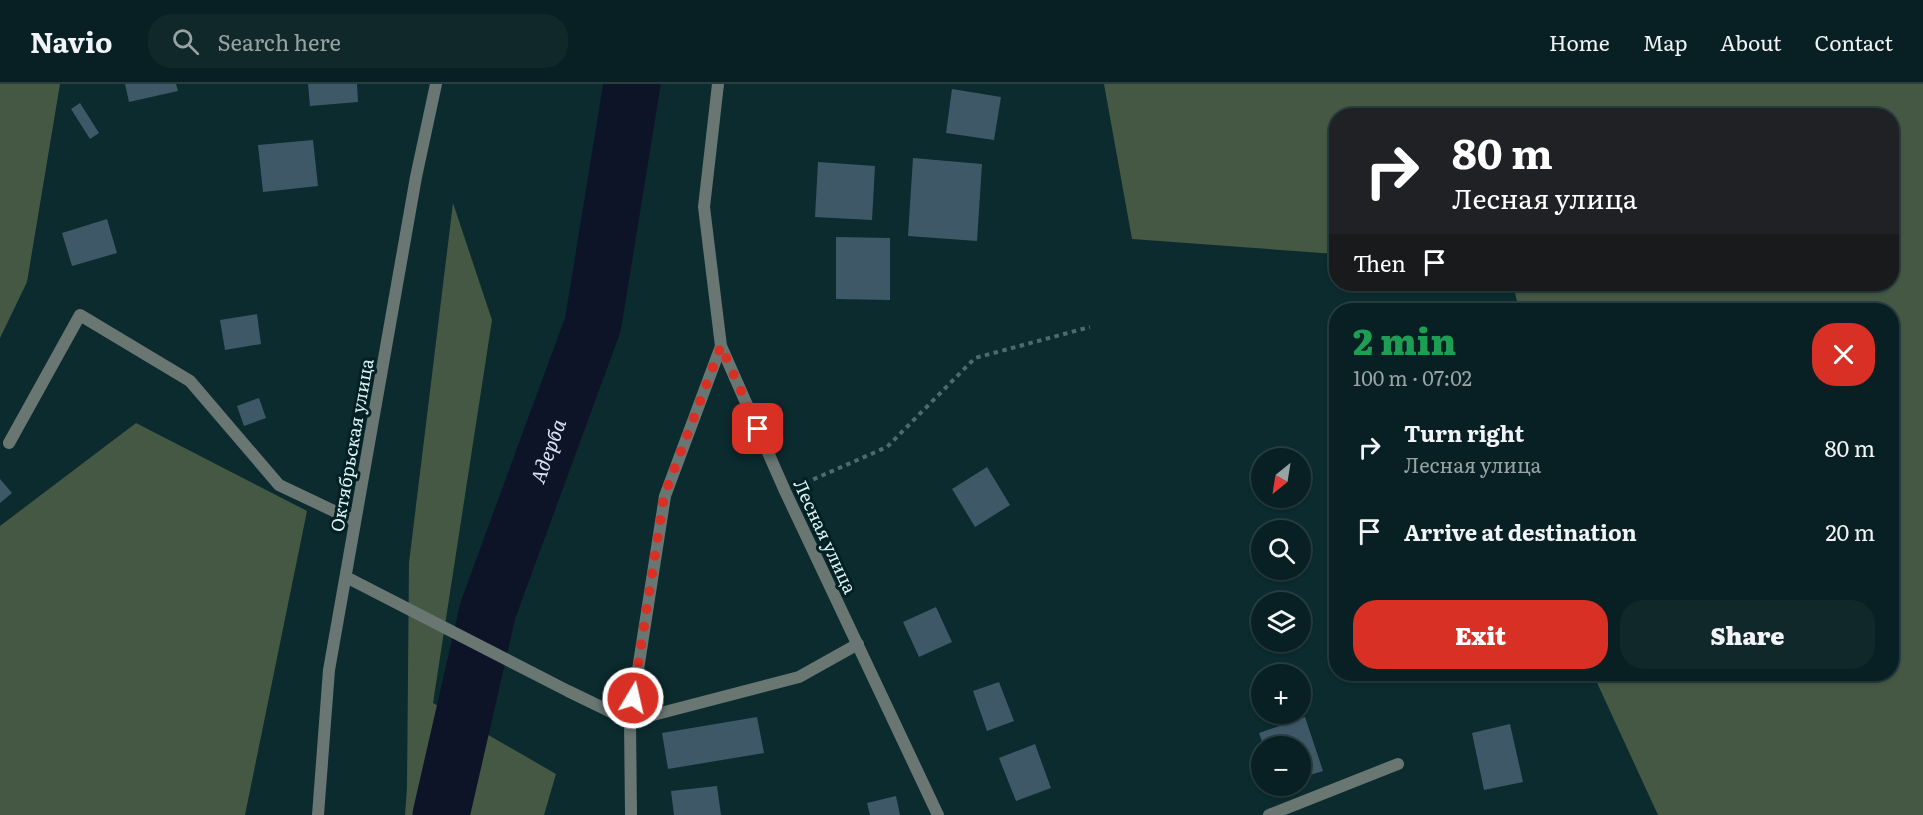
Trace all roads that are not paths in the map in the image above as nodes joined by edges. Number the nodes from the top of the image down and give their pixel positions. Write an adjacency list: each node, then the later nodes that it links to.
1 (436, 84): 5 (street, Октябрьская улица)
2 (718, 84): 3 (street, Лесная улица)
3 (721, 346): 7 (street, Лесная улица); 8 (street)
4 (9, 443): 5 (street)
5 (356, 521): 6 (street, Октябрьская улица)
6 (346, 577): 8 (street); 10 (street, Октябрьская улица)
7 (858, 644): 8 (street); 12 (street, Лесная улица)
8 (630, 721): 11 (street)
9 (1398, 764): 13 (street)
10 (318, 815)
11 (631, 815)
12 (938, 815)
13 (1269, 815)

